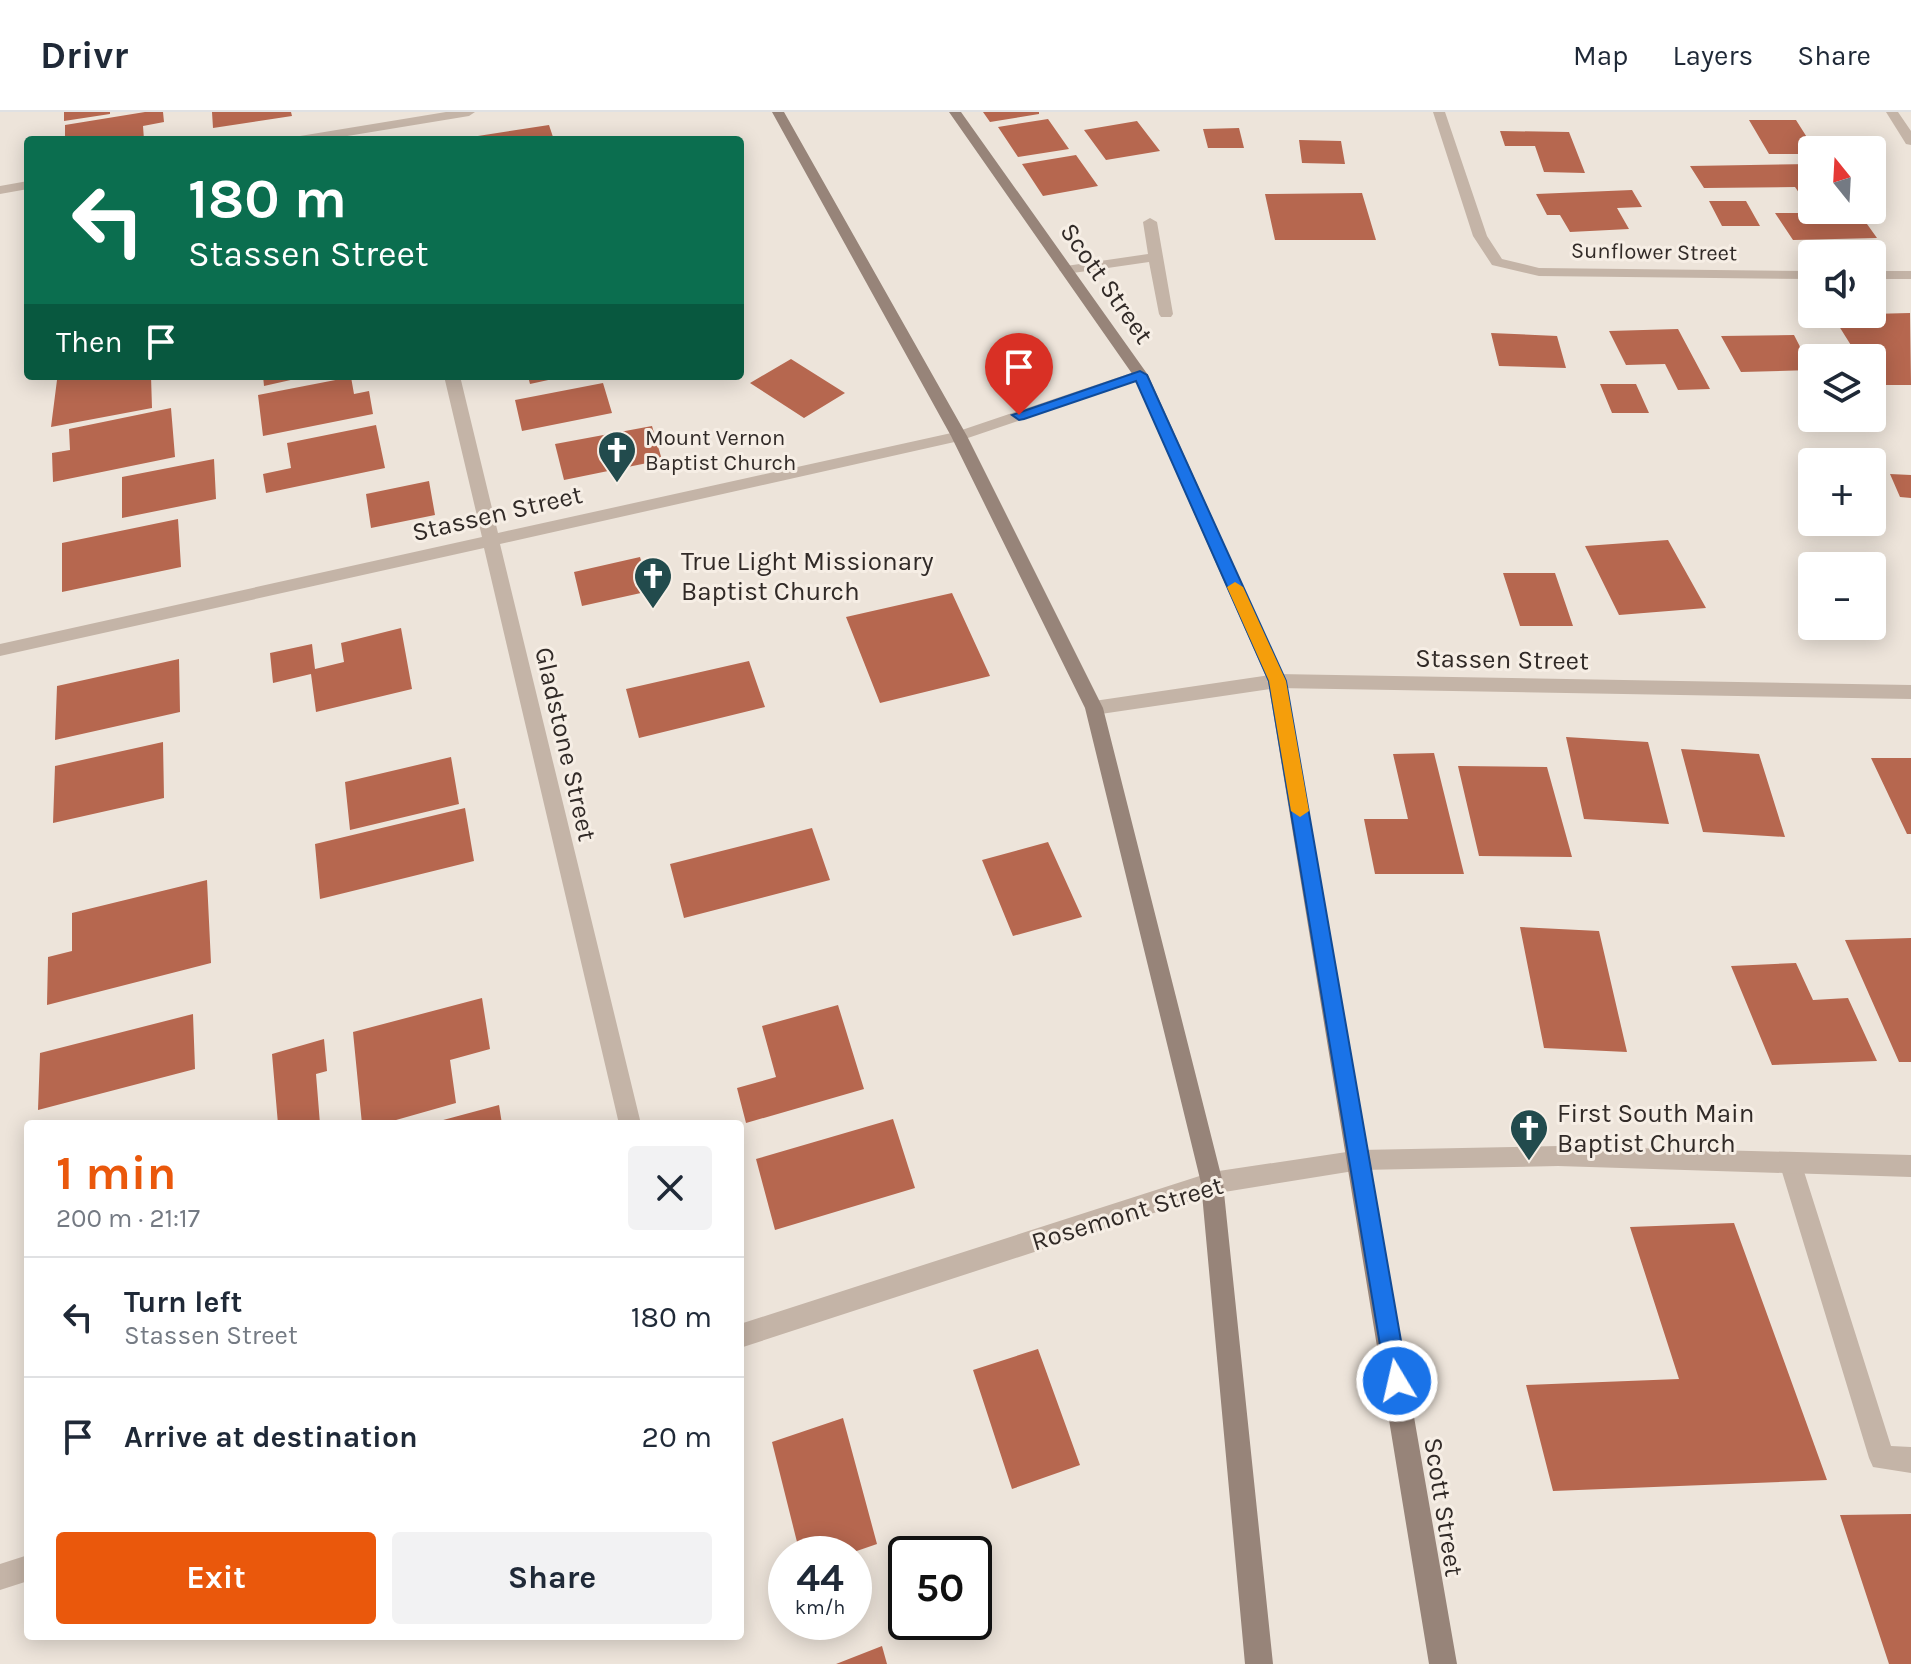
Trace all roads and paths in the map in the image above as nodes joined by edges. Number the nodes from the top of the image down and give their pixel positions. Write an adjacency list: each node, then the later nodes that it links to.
1 (469, 112): 6 (street)
2 (778, 112): 20 (main road)
3 (955, 112): 13 (main road, Scott Street)
4 (1439, 112): 14 (street, Sunflower Street)
5 (1892, 112): 8 (street)
6 (391, 118): 7 (street)
7 (317, 136)
8 (1911, 141)
9 (24, 186): 10 (street)
10 (0, 190)
11 (1150, 222): 12 (street)
12 (1155, 257): 13 (street); 17 (street)
13 (1066, 270): 18 (main road, Scott Street)
14 (1798, 275)
15 (1886, 275): 16 (street)
16 (1911, 275)
17 (1166, 314)
18 (1140, 375): 20 (street, Stassen Street); 23 (main road, Scott Street)
19 (453, 380): 21 (street, Gladstone Street)
20 (959, 436): 21 (street, Stassen Street); 25 (main road)
21 (492, 541): 22 (street, Stassen Street); 26 (street, Gladstone Street)
22 (0, 650)
23 (1277, 681): 24 (street, Stassen Street); 25 (street, Stassen Street); 27 (main road, Scott Street)
24 (1911, 692)
25 (1094, 708): 30 (main road)
26 (629, 1120)
27 (1360, 1160): 28 (street, Rosemont Street); 30 (street, Rosemont Street); 36 (main road, Scott Street)
28 (1790, 1162): 29 (street, Rosemont Street); 32 (street)
29 (1911, 1166)
30 (1212, 1183): 31 (street, Rosemont Street); 35 (main road)
31 (744, 1335)
32 (1911, 1460)
33 (24, 1569): 34 (street)
34 (0, 1577)
35 (1259, 1664)
36 (1443, 1664)

